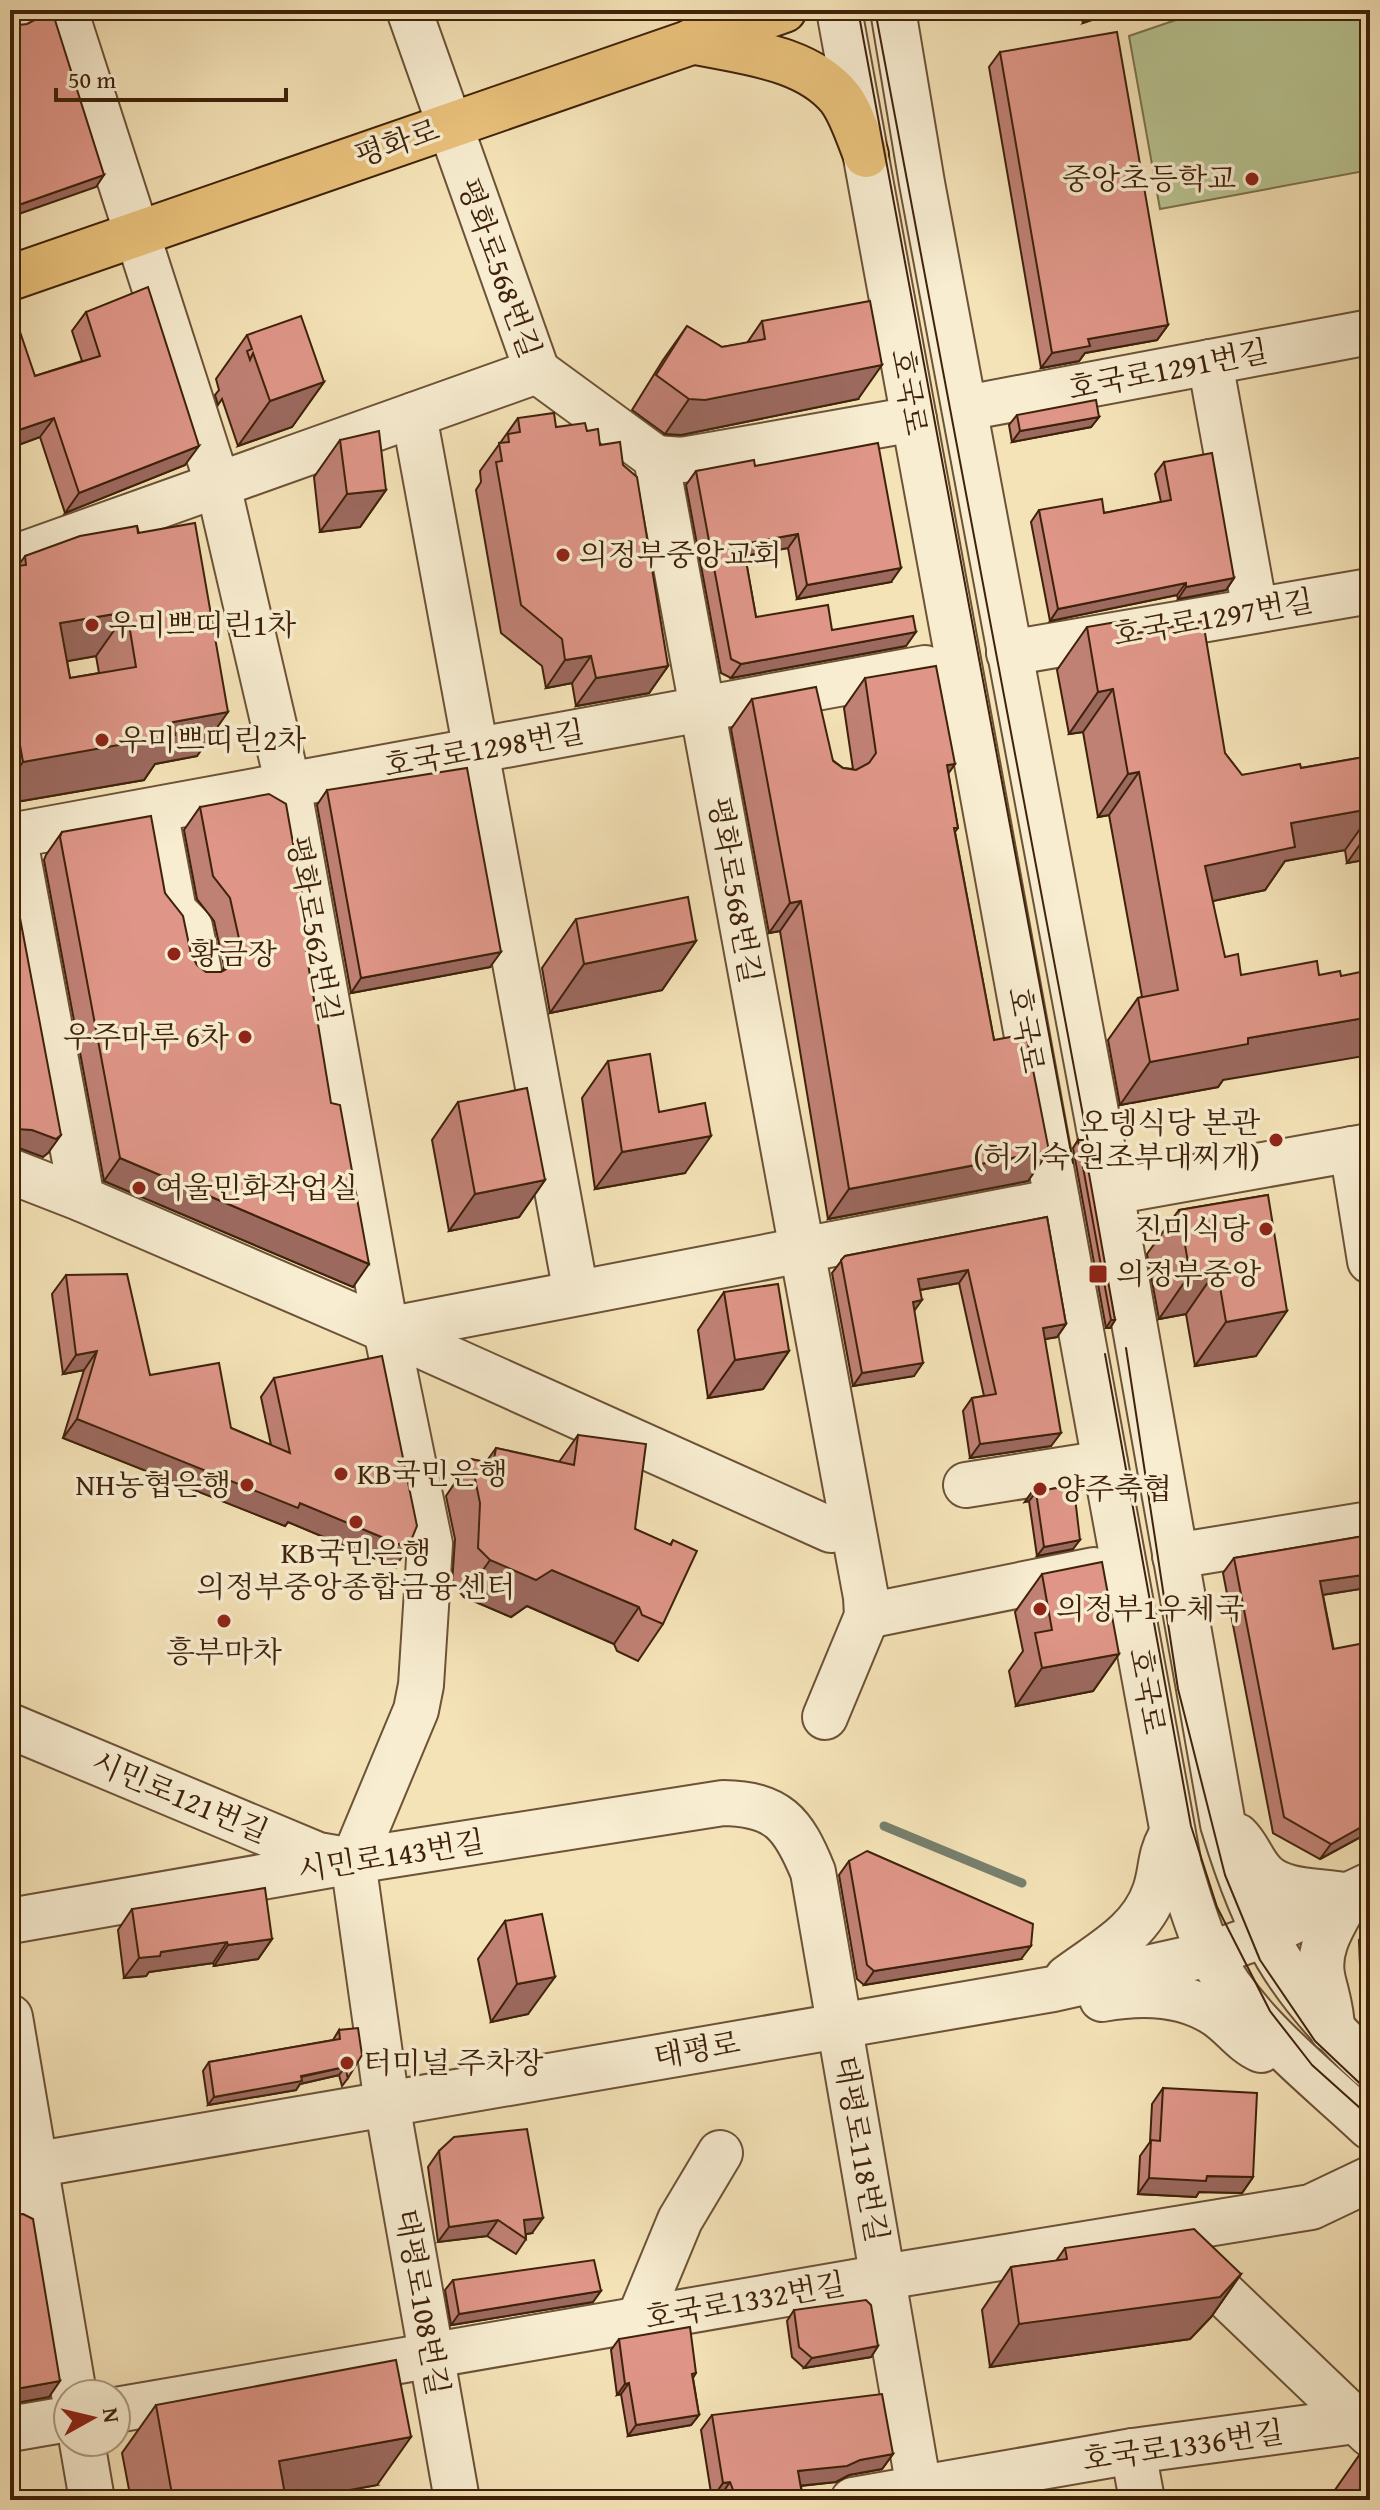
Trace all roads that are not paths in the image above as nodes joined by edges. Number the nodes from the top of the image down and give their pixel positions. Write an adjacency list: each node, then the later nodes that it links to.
1 (18, 10): 7 (street)
2 (65, 10): 11 (street, 평화로562번길)
3 (409, 10): 9 (street, 평화로568번길)
4 (784, 10): 8 (main road, 평화로)
5 (839, 10): 10 (street, 호국로)
6 (893, 10): 16 (street, 호국로)
7 (10, 13)
8 (705, 26): 9 (main road, 평화로); 10 (main road)
9 (447, 126): 11 (main road, 평화로); 15 (street, 평화로568번길)
10 (866, 155): 18 (street, 호국로)
11 (139, 233): 12 (main road, 평화로); 20 (street, 평화로562번길)
12 (10, 278)
13 (1370, 332): 14 (street, 호국로1291번길)
14 (1210, 362): 16 (street, 호국로1291번길); 23 (street)
15 (537, 371): 17 (street); 19 (street, 평화로568번길)
16 (966, 408): 25 (street, 호국로)
17 (414, 415): 20 (street); 29 (street)
18 (914, 419): 19 (street); 26 (street, 호국로)
19 (656, 458): 28 (street, 평화로568번길)
20 (218, 485): 21 (street); 30 (street, 평화로562번길)
21 (10, 559)
22 (1370, 591): 23 (street, 호국로1297번길)
23 (1255, 610): 24 (street, 호국로1297번길)
24 (1191, 622): 25 (street, 호국로1297번길); 27 (street)
25 (1009, 653): 36 (street, 호국로)
26 (959, 662): 28 (street, 호국로1298번길); 38 (street, 호국로)
27 (1199, 668)
28 (702, 709): 29 (street, 호국로1298번길); 39 (street, 평화로568번길)
29 (476, 751): 30 (street, 호국로1298번길); 41 (street)
30 (288, 785): 31 (street, 호국로1298번길); 42 (street, 평화로562번길)
31 (155, 810): 32 (street, 호국로1298번길); 33 (street)
32 (12, 836): 37 (street)
33 (199, 971)
34 (1361, 1148): 36 (street); 40 (street)
35 (10, 1171): 37 (street)
36 (1111, 1192): 47 (street, 호국로)
37 (82, 1199): 42 (street)
38 (1057, 1201): 39 (street); 43 (street, 호국로)
39 (800, 1250): 41 (street); 46 (street, 평화로568번길)
40 (1370, 1261)
41 (576, 1293): 42 (street)
42 (386, 1330): 46 (street); 55 (street, 평화로562번길)
43 (1105, 1463): 44 (street); 48 (street, 호국로)
44 (966, 1485)
45 (1370, 1524): 47 (street)
46 (851, 1527): 49 (street, 평화로568번길)
47 (1175, 1556): 53 (street, 호국로)
48 (1124, 1564): 49 (street); 54 (street, 호국로)
49 (867, 1616): 50 (street)
50 (825, 1717)
51 (10, 1726): 55 (street, 시민로121번길)
52 (773, 1811): 55 (street, 시민로143번길); 62 (street, 태평로118번길)
53 (1223, 1824): 56 (street); 58 (street, 호국로)
54 (1173, 1833): 59 (street, 호국로); 60 (street)
55 (353, 1861): 57 (street, 시민로143번길); 66 (street, 태평로108번길)
56 (1360, 1890): 58 (street, 태평로); 63 (street)
57 (10, 1921)
58 (1264, 1935): 59 (street, 태평로); 63 (street, 호국로)
59 (1210, 1954): 60 (street, 태평로); 64 (street, 호국로)
60 (1053, 1989): 62 (street, 태평로); 64 (street)
61 (10, 2017): 69 (street)
62 (839, 2026): 66 (street, 태평로); 72 (street, 태평로118번길)
63 (1332, 2031): 65 (street, 호국로)
64 (1302, 2062): 67 (street, 호국로)
65 (1370, 2066)
66 (387, 2104): 69 (street, 태평로); 74 (street, 태평로108번길)
67 (1370, 2127)
68 (720, 2153): 73 (street)
69 (22, 2167): 75 (street)
70 (1370, 2179): 71 (street, 호국로1332번길)
71 (1160, 2233): 72 (street, 호국로1332번길); 78 (street)
72 (884, 2277): 73 (street, 호국로1332번길); 82 (street, 태평로118번길)
73 (639, 2319): 74 (street, 호국로1332번길)
74 (431, 2355): 76 (street, 호국로1332번길); 84 (street, 태평로108번길)
75 (70, 2378)
76 (132, 2407)
77 (52, 2422): 79 (street)
78 (1366, 2425): 80 (street, 호국로1336번길)
79 (10, 2429)
80 (1133, 2451): 82 (street, 호국로1336번길); 86 (street)
81 (85, 2458): 83 (street)
82 (920, 2494): 85 (street, 호국로1336번길)
83 (92, 2500)
84 (457, 2500)
85 (853, 2500)
86 (1142, 2500)

